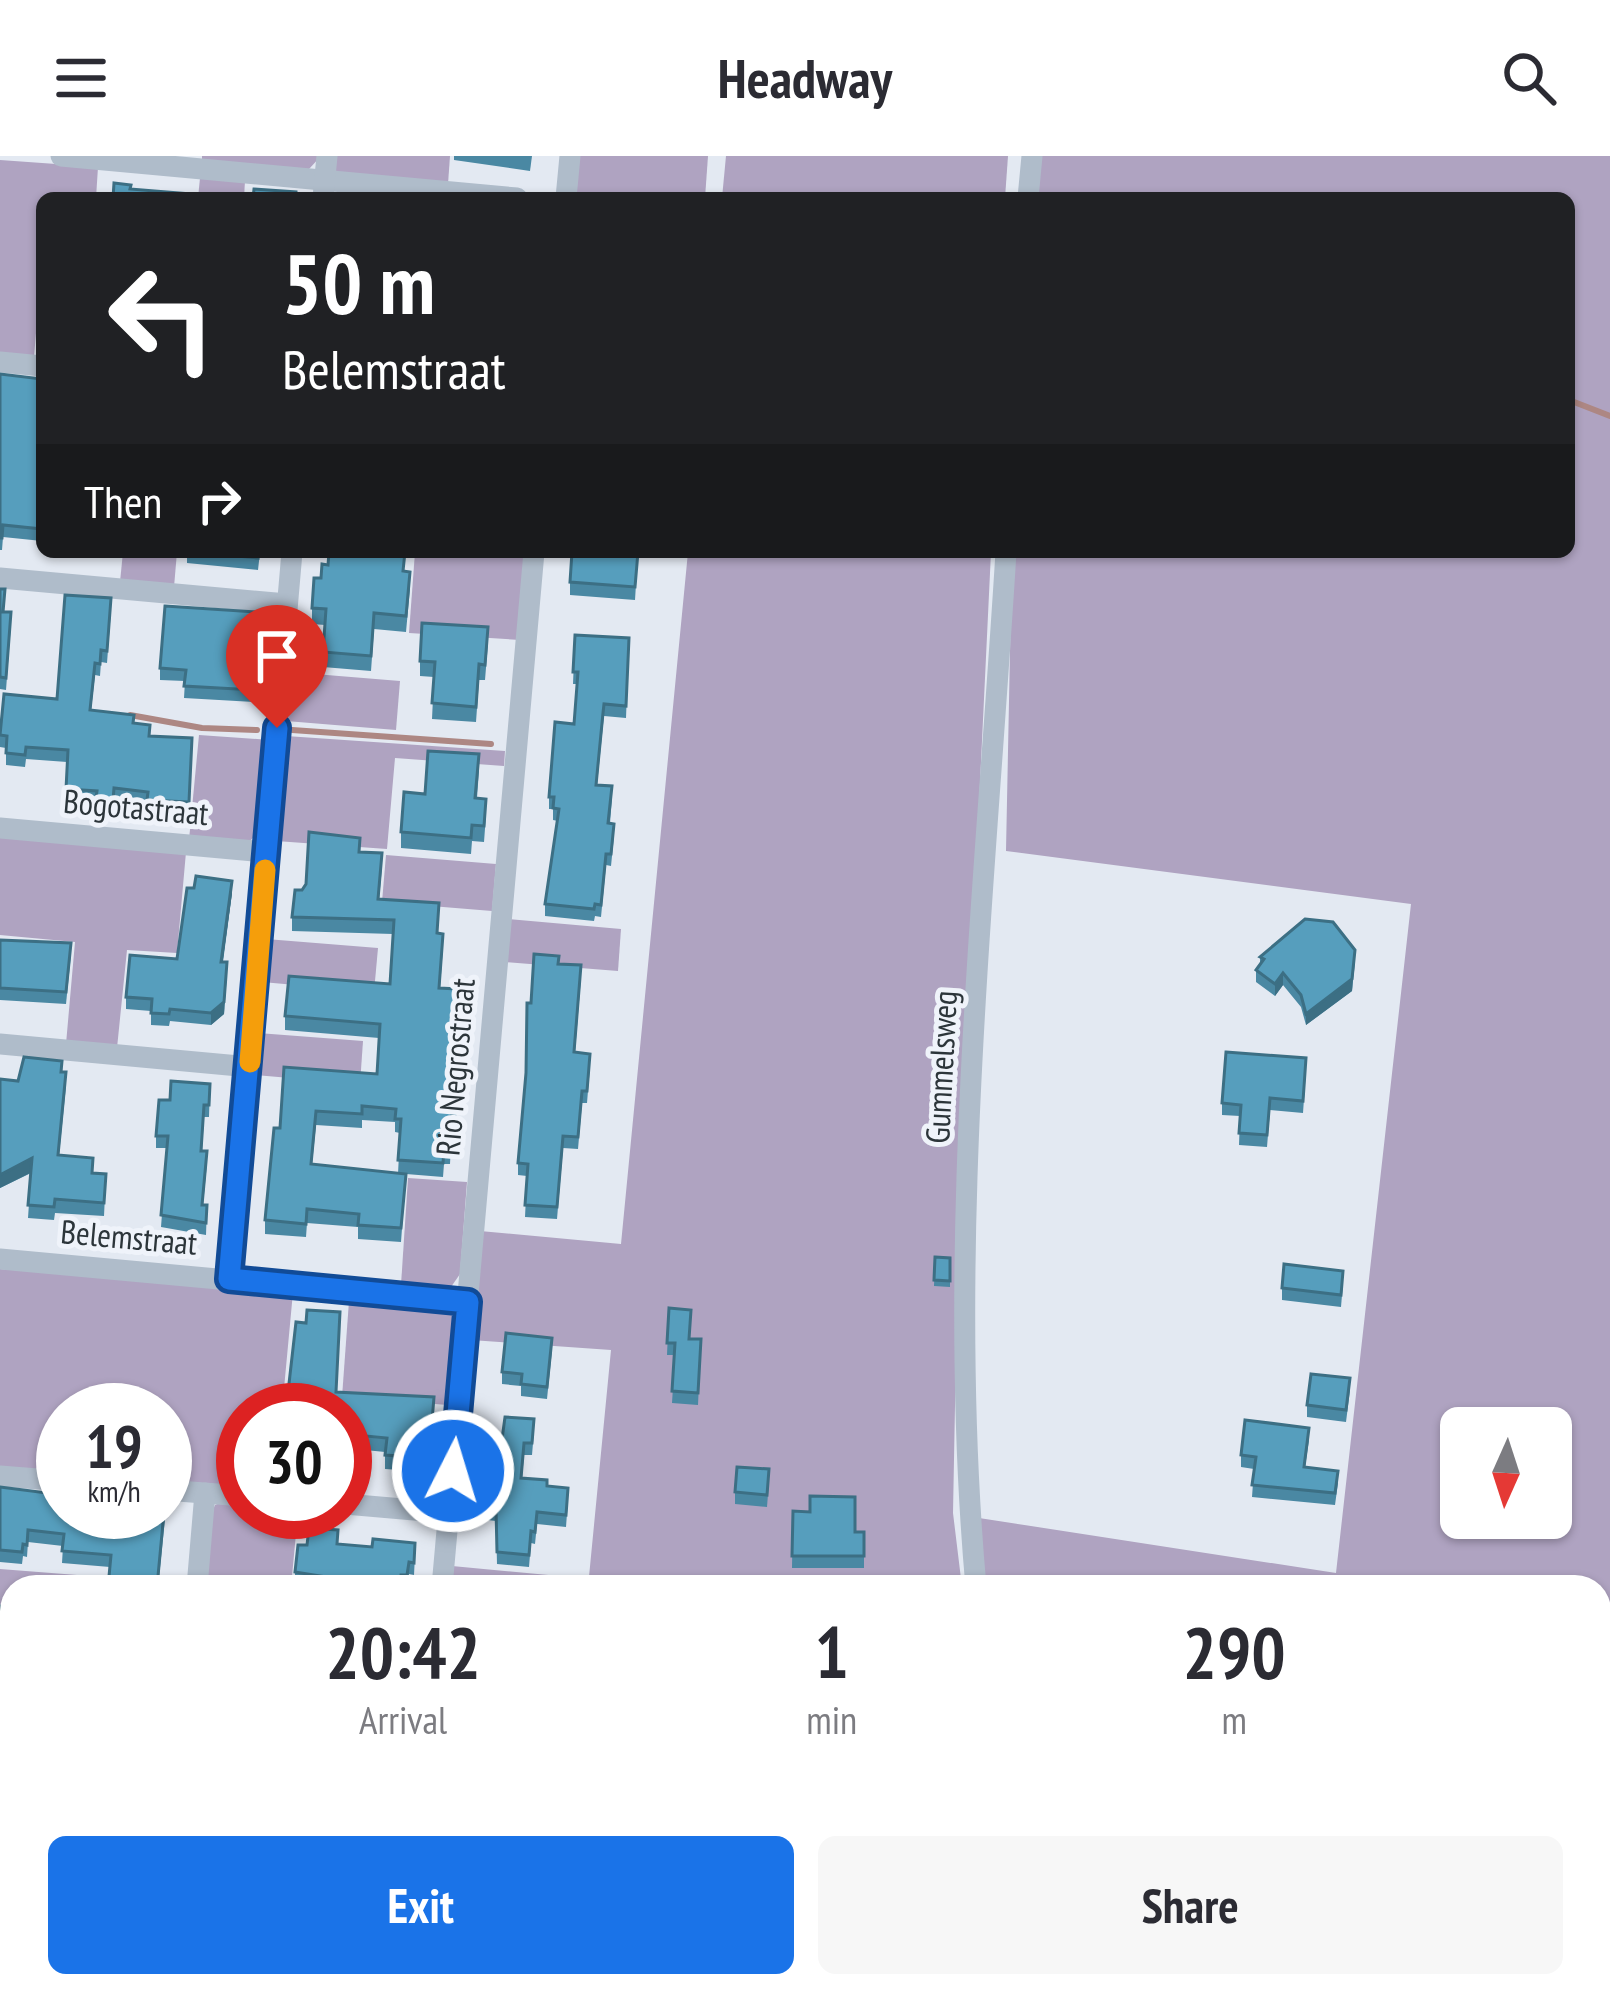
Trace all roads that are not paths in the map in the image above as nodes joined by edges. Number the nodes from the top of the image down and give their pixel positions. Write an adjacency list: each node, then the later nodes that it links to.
1 (61, 156): 5 (street)
2 (326, 156): 6 (street)
3 (570, 156): 8 (street)
4 (1032, 156): 9 (street)
5 (78, 157): 6 (street)
6 (324, 189): 7 (street)
7 (388, 192)
8 (567, 192)
9 (1029, 192)
10 (0, 362): 11 (street)
11 (36, 365)
12 (291, 558): 16 (street)
13 (534, 558): 23 (street, Rio Negrostraat)
14 (1006, 558): 33 (street, Gummelsweg)
15 (0, 578): 16 (street)
16 (287, 604): 18 (street)
17 (0, 828): 18 (street, Bogotastraat)
18 (266, 852): 20 (street)
19 (0, 1044): 20 (street)
20 (250, 1067): 22 (street)
21 (0, 1259): 22 (street, Belemstraat)
22 (229, 1279): 23 (street, Belemstraat)
23 (468, 1302): 30 (street, Rio Negrostraat)
24 (0, 1476): 25 (street)
25 (36, 1479)
26 (192, 1492): 27 (street)
27 (205, 1493): 28 (street); 31 (street)
28 (216, 1494)
29 (372, 1506): 30 (street)
30 (449, 1513): 32 (street, Rio Negrostraat)
31 (198, 1575)
32 (443, 1575)
33 (975, 1575)

